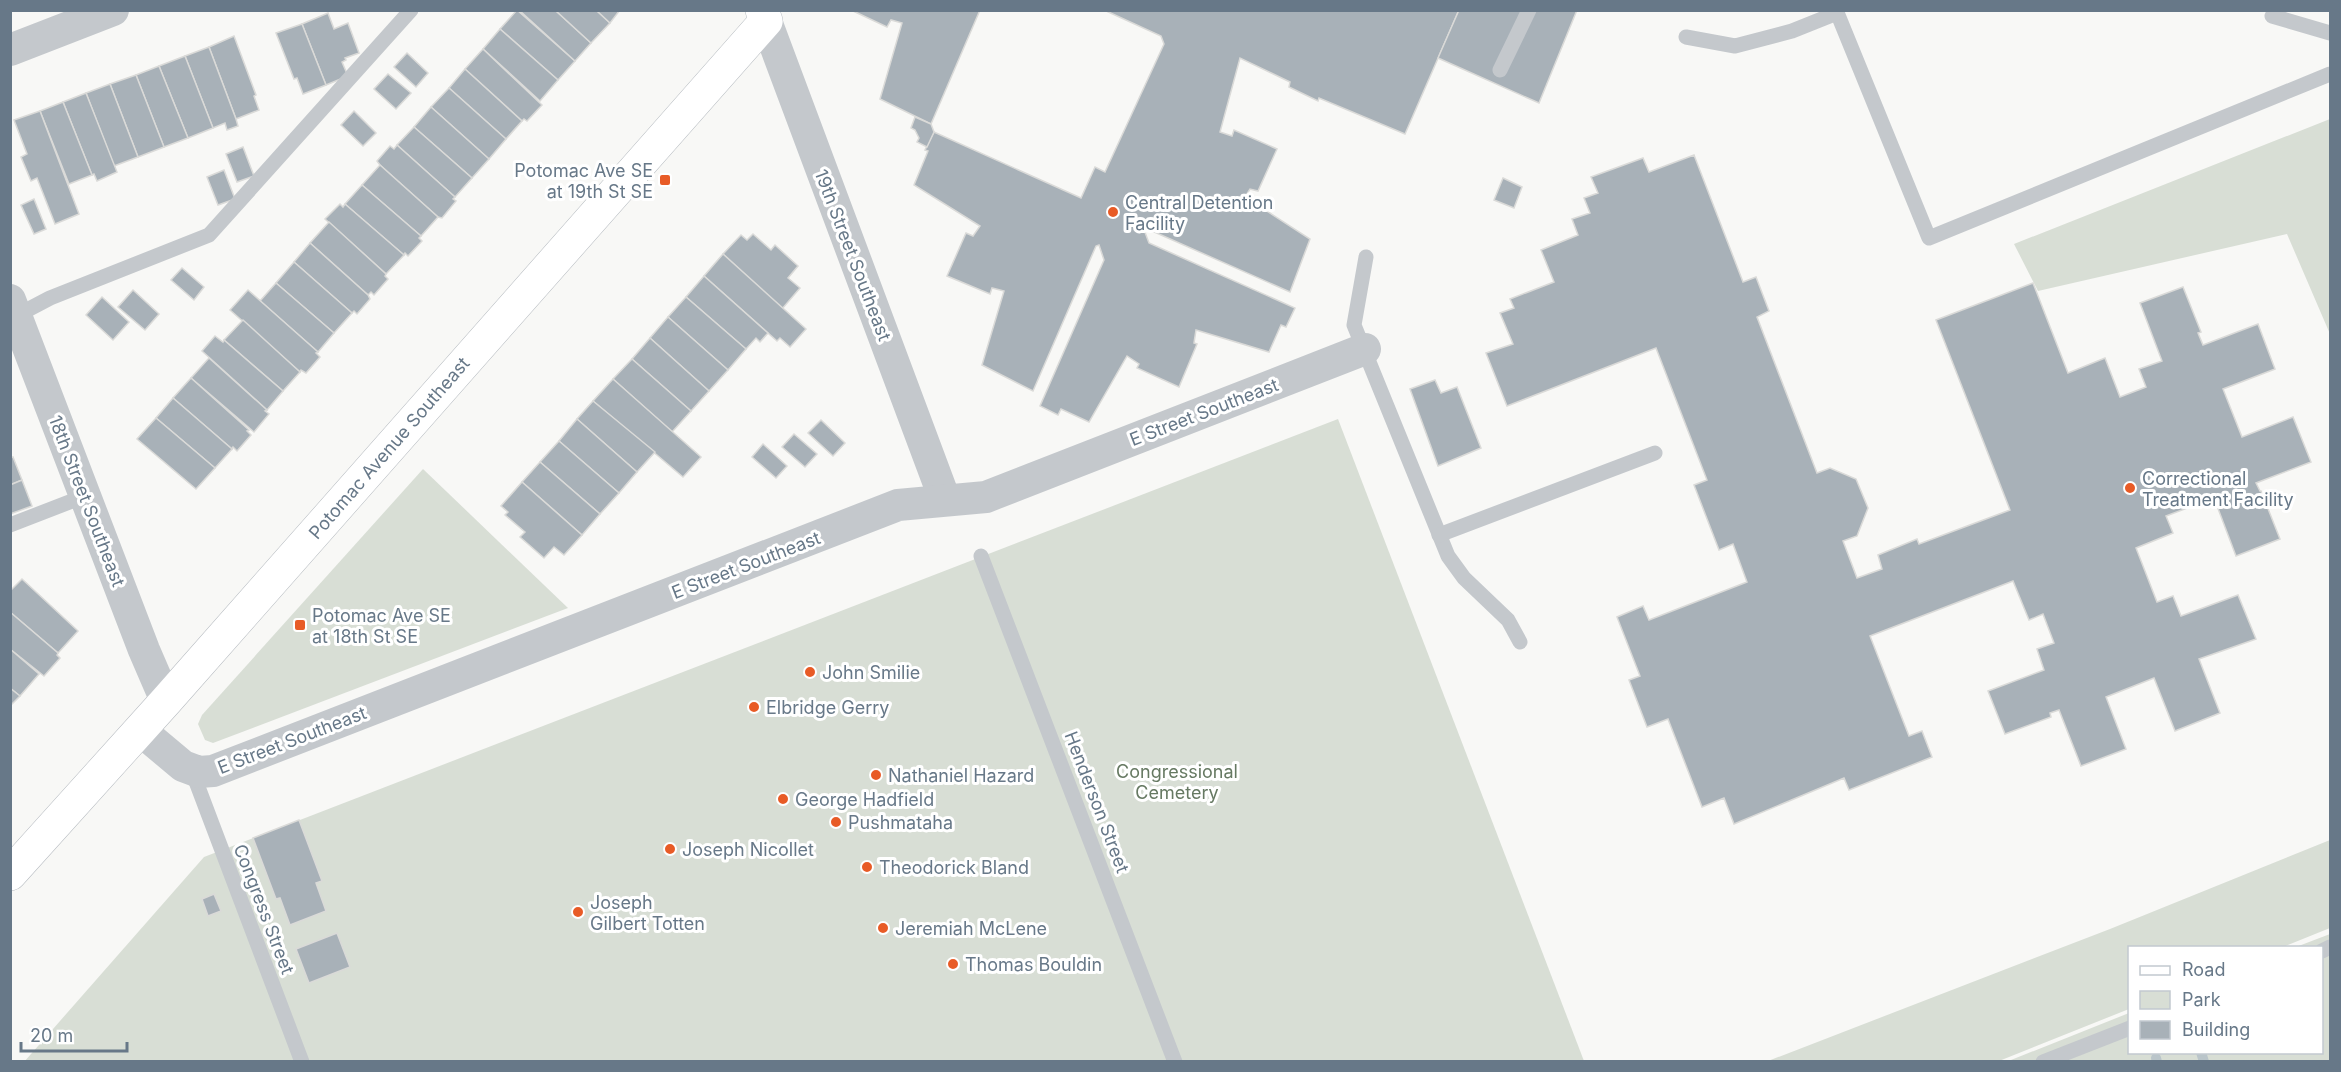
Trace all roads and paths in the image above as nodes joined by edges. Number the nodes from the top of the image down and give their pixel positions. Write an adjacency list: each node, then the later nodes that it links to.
1 (113, 10): 9 (street)
2 (411, 10): 13 (lane)
3 (1529, 10): 10 (lane)
4 (1836, 12): 8 (lane); 11 (lane)
5 (764, 16): 17 (street, 19th Street Southeast); 22 (main road, Potomac Avenue Southeast)
6 (2272, 16): 7 (lane)
7 (2331, 33)
8 (1686, 37)
9 (10, 50)
10 (1500, 70)
11 (2331, 74)
12 (1366, 257): 14 (lane)
13 (12, 312): 16 (street, 18th Street Southeast)
14 (1365, 349): 17 (street, E Street Southeast); 19 (lane)
15 (1655, 453): 19 (lane)
16 (85, 496): 18 (lane); 22 (street, 18th Street Southeast)
17 (945, 500): 24 (street, E Street Southeast)
18 (10, 525)
19 (1438, 535): 21 (lane)
20 (981, 556): 28 (lane, Henderson Street)
21 (1520, 642)
22 (166, 701): 23 (main road, Potomac Avenue Southeast)
23 (140, 730): 24 (street, E Street Southeast); 25 (main road, Potomac Avenue Southeast)
24 (192, 771): 27 (lane, Congress Street)
25 (10, 874)
26 (2128, 1029): 29 (lane)
27 (302, 1062)
28 (1175, 1062)
29 (2043, 1062)

